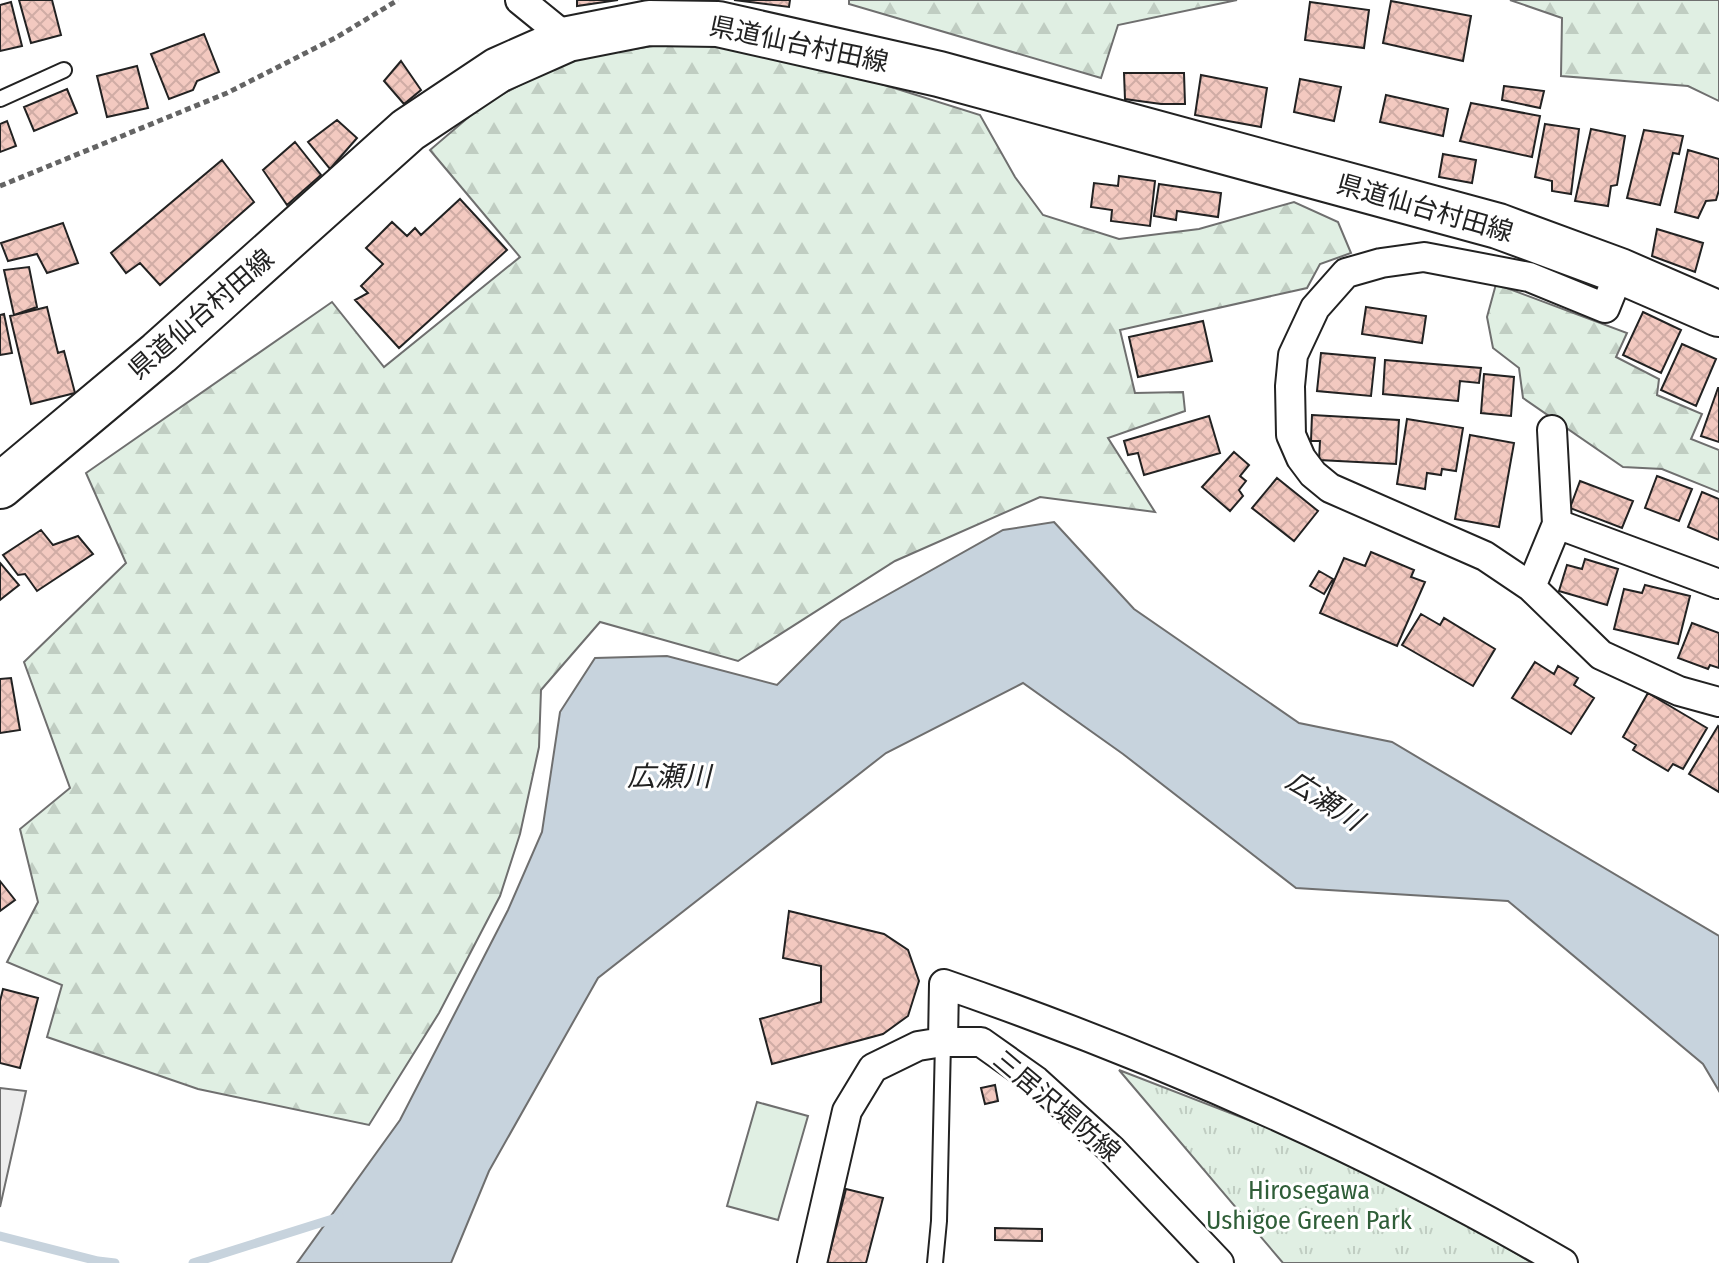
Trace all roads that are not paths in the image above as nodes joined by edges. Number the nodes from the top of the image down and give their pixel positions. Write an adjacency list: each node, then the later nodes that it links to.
1 (520, 0): 2 (street)
2 (568, 39): 5 (main road, 県道仙台村田線); 8 (main road, 県道仙台村田線)
3 (64, 70): 4 (lane)
4 (0, 99)
5 (1620, 271): 6 (main road, 県道仙台村田線); 11 (street)
6 (1719, 314)
7 (1552, 430): 9 (street)
8 (0, 486)
9 (1557, 524): 10 (street); 11 (street)
10 (1719, 584)
11 (1531, 587): 12 (street)
12 (1719, 702)
13 (943, 1042): 14 (street, 三居沢堤防線); 15 (lane); 16 (street, 三居沢堤防線); 17 (street)
14 (812, 1263)
15 (935, 1263)
16 (1219, 1263)
17 (1563, 1263)

